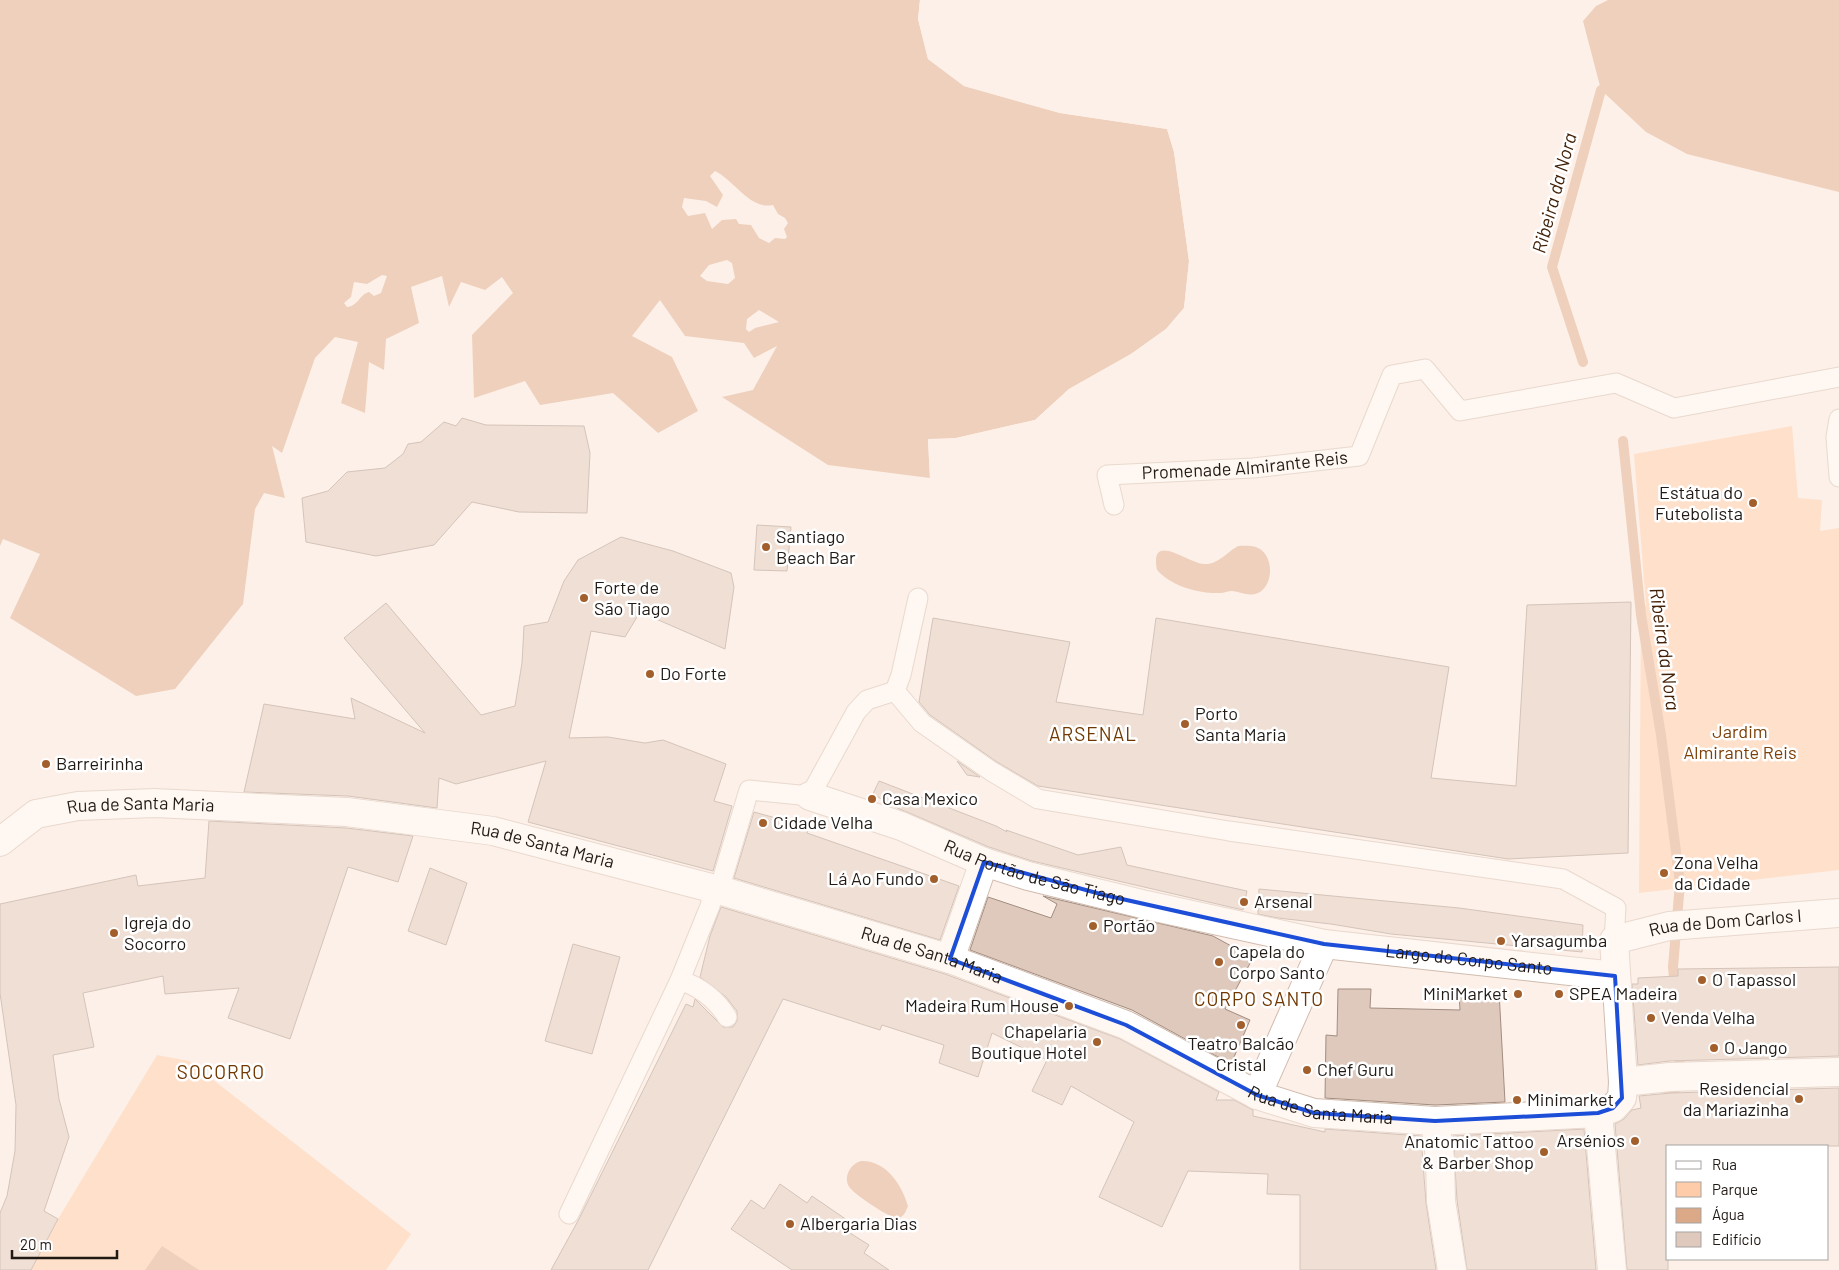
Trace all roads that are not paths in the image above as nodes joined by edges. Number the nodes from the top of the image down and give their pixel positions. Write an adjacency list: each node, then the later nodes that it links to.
1 (1839, 377): 4 (lane, Promenade Almirante Reis)
2 (1839, 419): 3 (lane)
3 (1839, 476)
4 (1114, 505)
5 (918, 598): 6 (lane)
6 (894, 691): 7 (lane); 12 (lane)
7 (810, 796): 9 (street, Rua Portão de São Tiago); 10 (lane, Rua Portão de São Tiago)
8 (0, 842): 10 (street, Rua de Santa Maria)
9 (984, 862): 13 (street, Rua Portão de São Tiago); 14 (street)
10 (716, 889): 14 (street, Rua de Santa Maria); 16 (lane)
11 (1839, 914): 12 (street, Rua de Dom Carlos I)
12 (1614, 940): 15 (street)
13 (1324, 944): 15 (street, Largo do Corpo Santo); 20 (street)
14 (950, 959): 20 (street, Rua de Santa Maria)
15 (1615, 976): 19 (street)
16 (680, 980): 17 (lane); 23 (lane)
17 (727, 1017)
18 (1839, 1072): 19 (street)
19 (1623, 1082): 21 (street, Rua de Santa Maria)
20 (1257, 1095): 22 (street, Rua de Santa Maria)
21 (1598, 1113): 22 (street, Rua de Santa Maria); 25 (street)
22 (1435, 1121): 24 (street)
23 (570, 1214)
24 (1452, 1270)
25 (1612, 1270)

